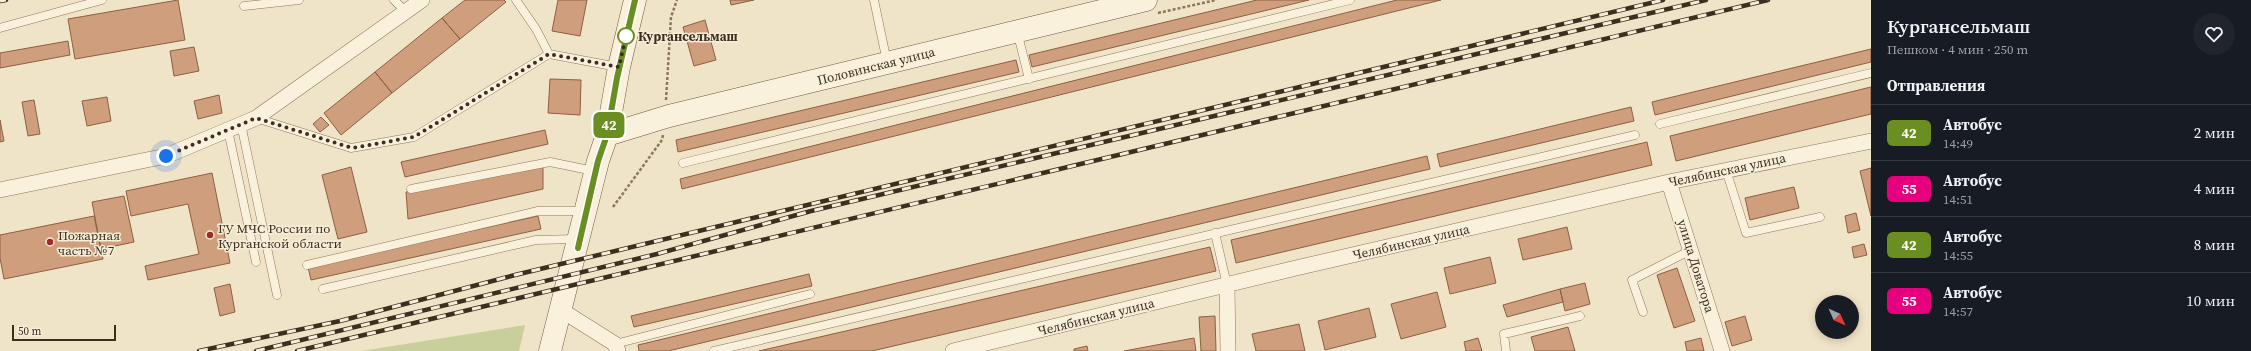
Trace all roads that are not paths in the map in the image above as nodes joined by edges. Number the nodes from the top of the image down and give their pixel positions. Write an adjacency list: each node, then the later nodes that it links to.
1 (102, 0): 11 (lane)
2 (299, 0): 10 (lane)
3 (394, 0): 9 (lane)
4 (516, 0): 13 (lane)
5 (635, 0): 15 (main road)
6 (873, 0): 14 (lane)
7 (1146, 0): 12 (main road, Половинская улица)
8 (1350, 0): 17 (lane)
9 (412, 4): 18 (street)
10 (244, 6)
11 (0, 28)
12 (1017, 31): 14 (main road, Половинская улица); 17 (lane)
13 (549, 54): 15 (lane); 18 (lane)
14 (887, 63): 21 (main road, Половинская улица)
15 (619, 67): 21 (main road)
16 (1871, 73): 19 (lane)
17 (1029, 79): 24 (lane)
18 (256, 118): 20 (street)
19 (1660, 124)
20 (235, 127): 29 (street); 35 (lane); 40 (lane)
21 (607, 135): 26 (main road)
22 (1635, 135): 32 (lane)
23 (1871, 141): 25 (street, Челябинская улица)
24 (683, 163)
25 (1726, 170): 27 (street, Челябинская улица); 31 (lane)
26 (596, 172): 28 (lane); 30 (main road)
27 (1669, 182): 34 (street, улица Доватора); 37 (street, Челябинская улица)
28 (411, 189)
29 (0, 190)
30 (587, 211): 33 (main road); 36 (lane)
31 (1820, 217)
32 (1215, 233): 37 (lane); 46 (lane)
33 (579, 244): 38 (lane); 41 (main road)
34 (1690, 250): 42 (lane); 50 (street, улица Доватора)
35 (256, 262)
36 (307, 265)
37 (1227, 285): 47 (street, Челябинская улица); 48 (street)
38 (323, 289)
39 (810, 294): 44 (lane)
40 (277, 295)
41 (561, 310): 44 (street); 45 (main road)
42 (1643, 312)
43 (1580, 316): 49 (lane)
44 (616, 347)
45 (550, 351)
46 (714, 351)
47 (953, 351)
48 (1228, 351)
49 (1506, 351)
50 (1722, 351)

